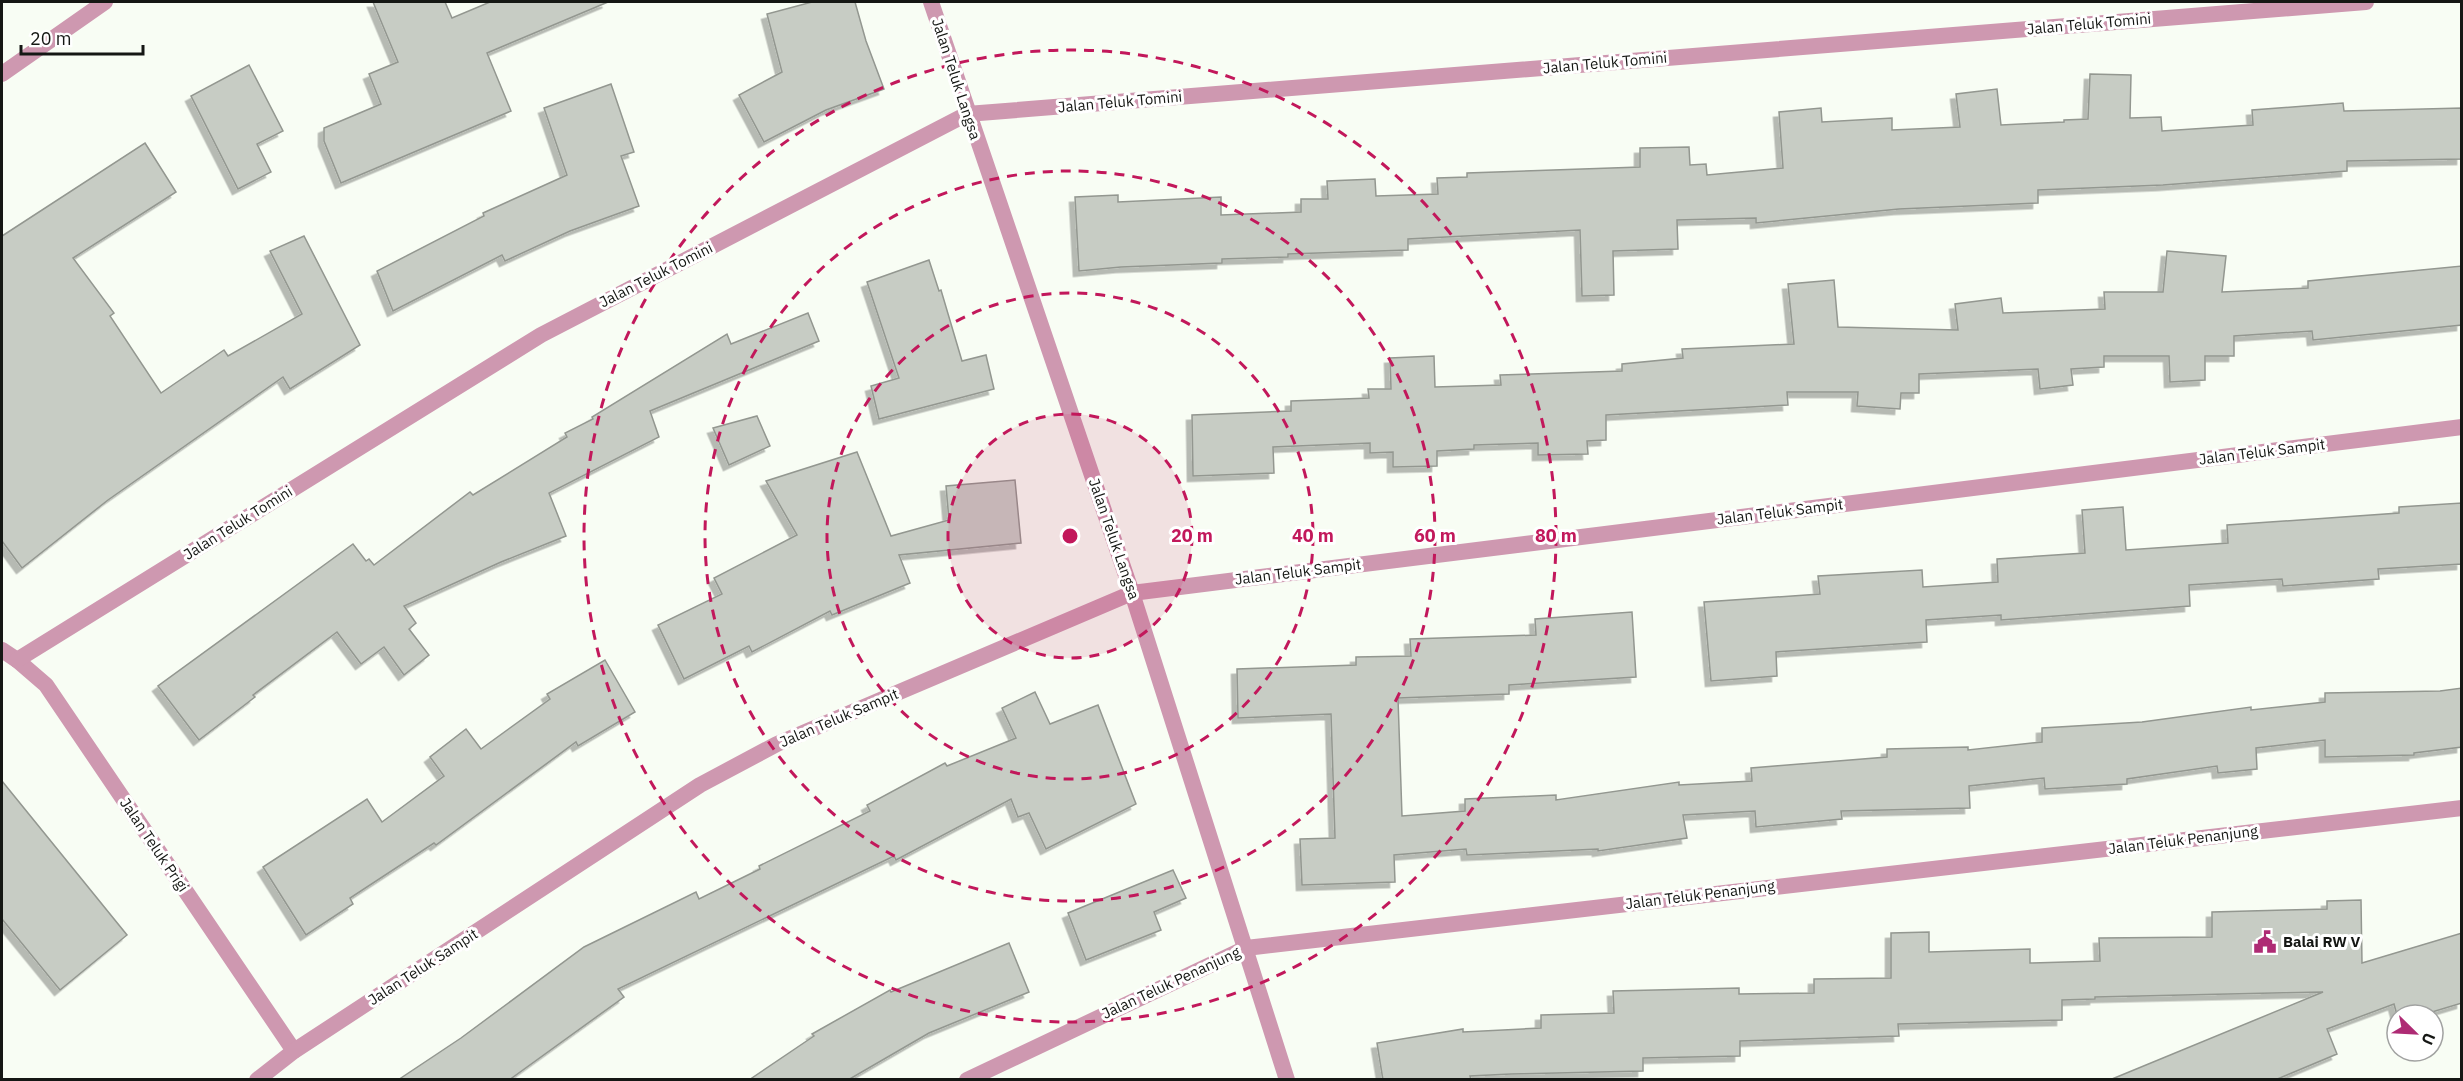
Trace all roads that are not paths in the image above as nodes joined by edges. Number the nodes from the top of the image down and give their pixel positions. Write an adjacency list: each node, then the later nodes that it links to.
1 (105, 2): 4 (street)
2 (931, 2): 5 (street, Jalan Teluk Langsa)
3 (2366, 2): 5 (street, Jalan Teluk Tomini)
4 (2, 74)
5 (968, 114): 7 (street, Jalan Teluk Langsa); 9 (street, Jalan Teluk Tomini)
6 (2462, 428): 7 (street, Jalan Teluk Sampit)
7 (1132, 593): 11 (street, Jalan Teluk Langsa); 12 (street, Jalan Teluk Sampit)
8 (2, 650): 9 (street, Jalan Teluk Prigi)
9 (18, 660): 12 (street, Jalan Teluk Prigi)
10 (2462, 808): 11 (street, Jalan Teluk Penanjung)
11 (1246, 948): 14 (street, Jalan Teluk Penanjung); 15 (street, Jalan Teluk Langsa)
12 (294, 1051): 13 (street, Jalan Teluk Sampit)
13 (256, 1080)
14 (967, 1080)
15 (1287, 1080)

